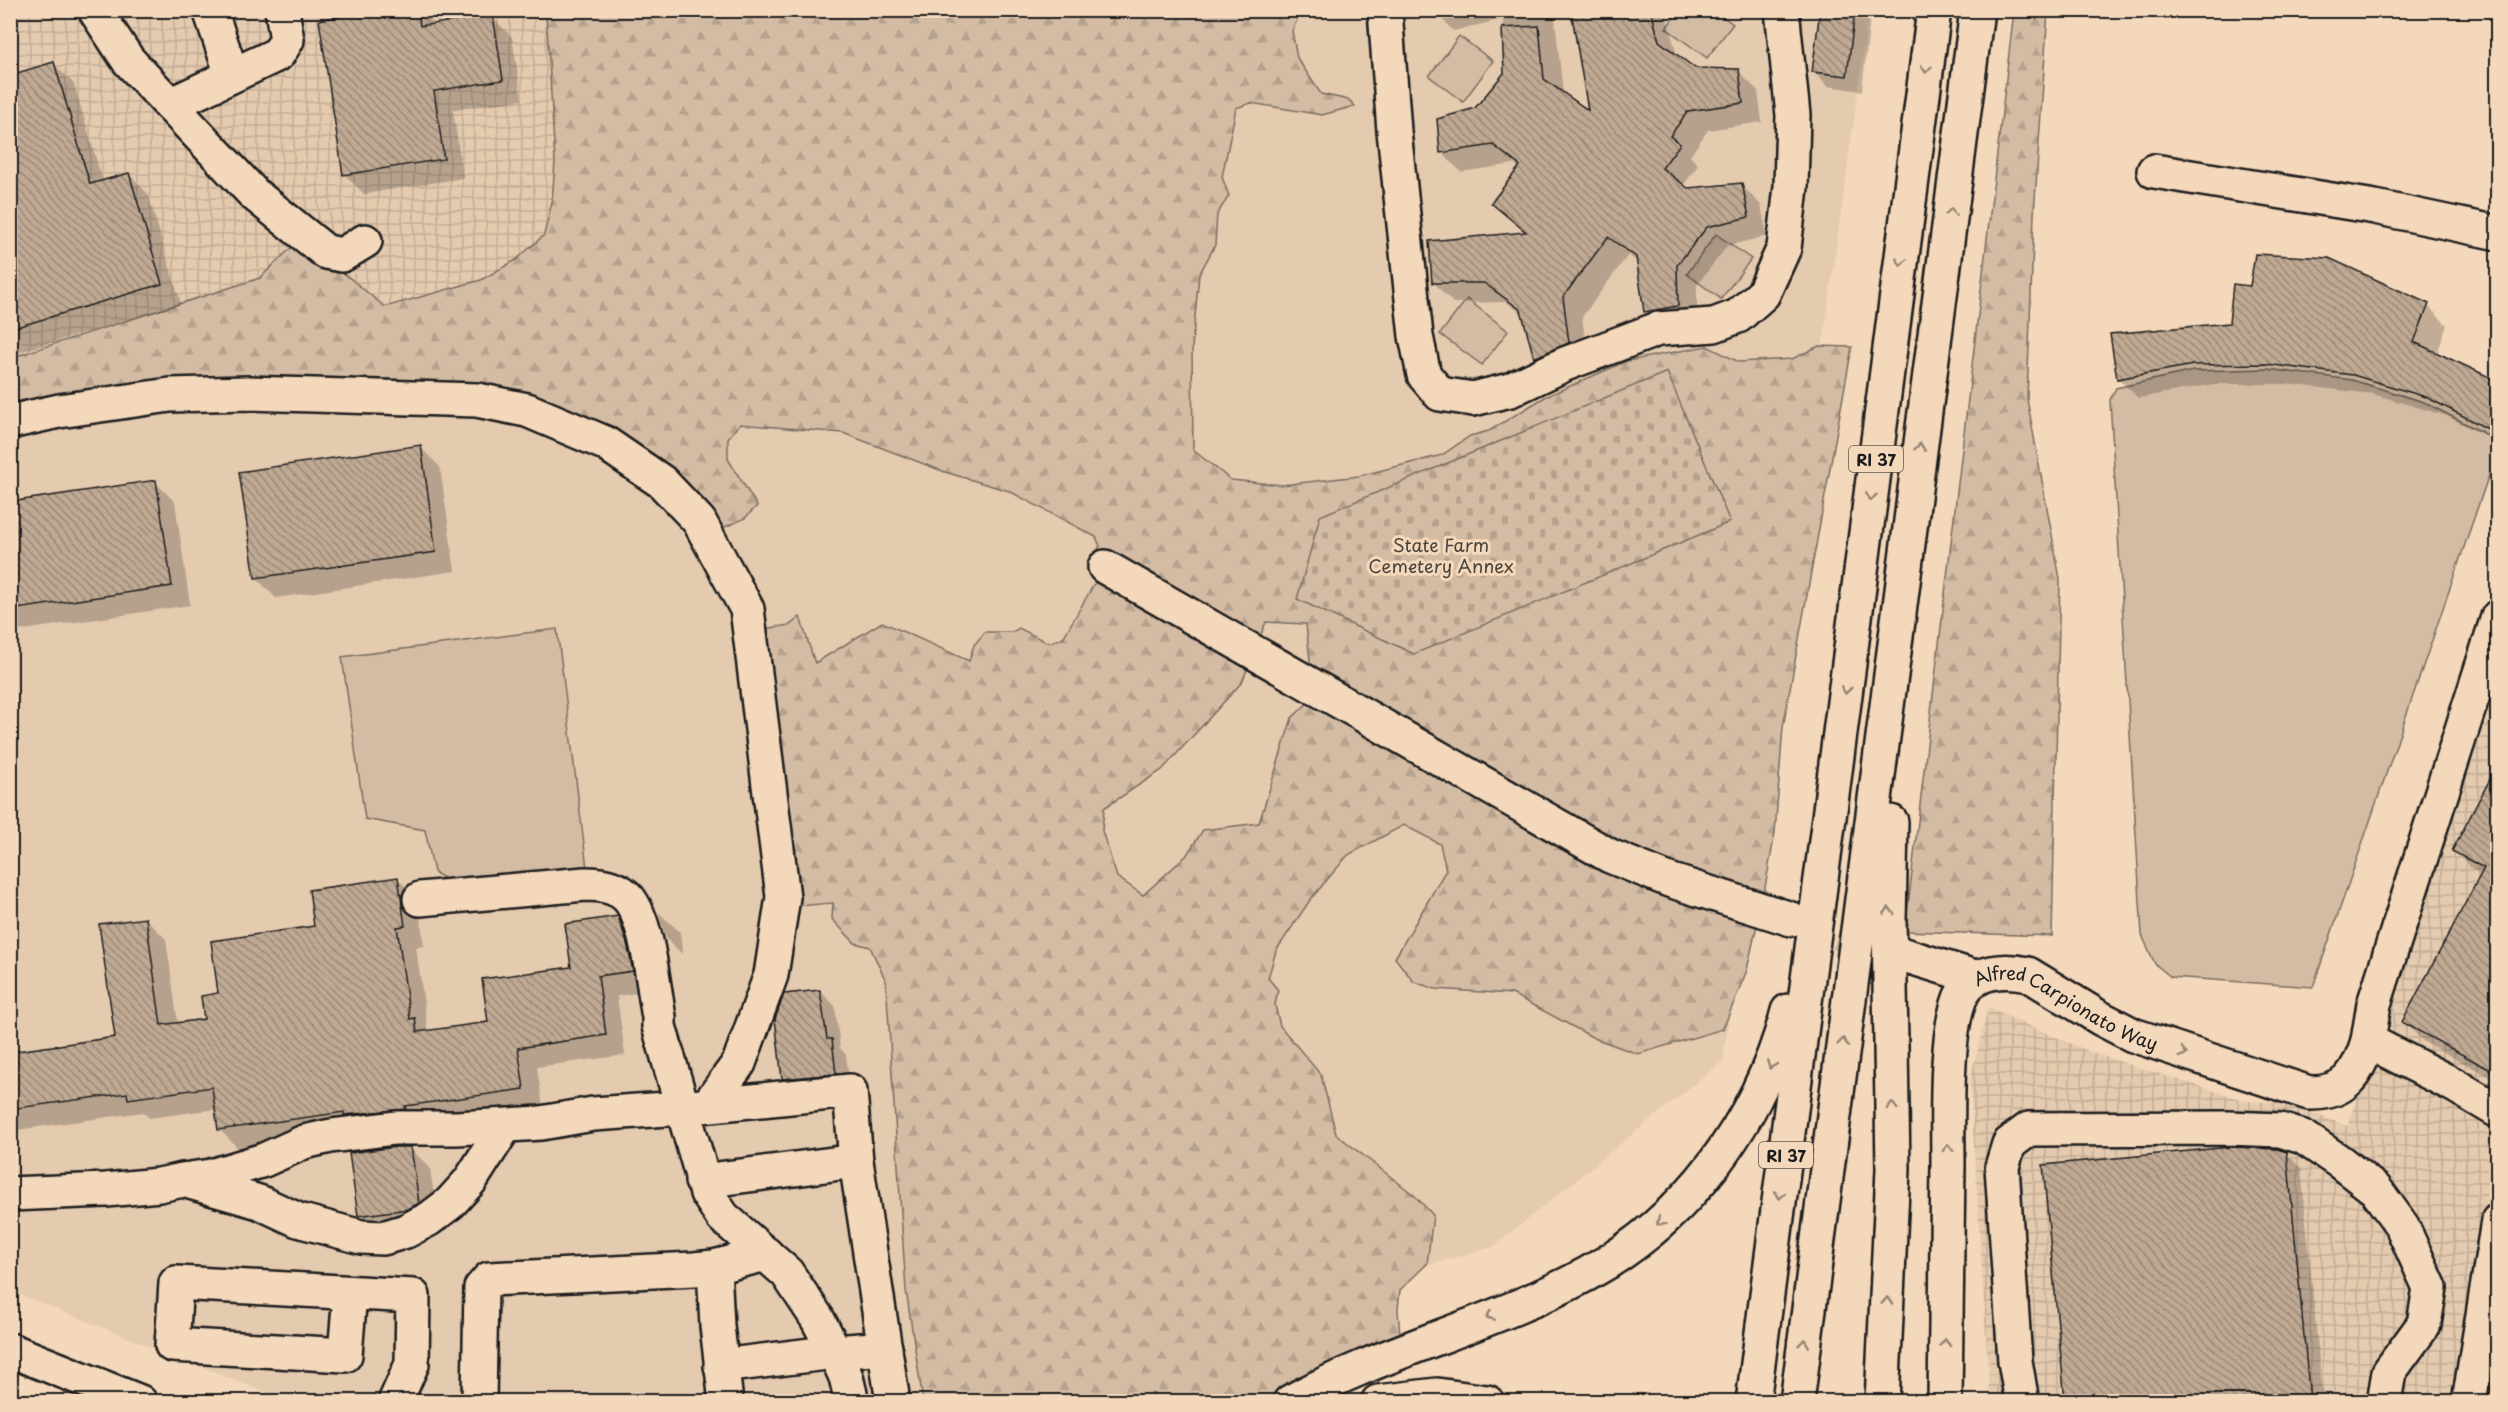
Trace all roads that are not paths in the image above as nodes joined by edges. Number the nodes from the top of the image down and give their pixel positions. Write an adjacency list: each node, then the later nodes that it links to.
1 (94, 10): 9 (main road)
2 (210, 10): 8 (main road)
3 (282, 10): 8 (main road)
4 (1385, 10): 5 (main road)
5 (1782, 10)
6 (1934, 10): 18 (main road, RI 37, one-way to 18)
7 (1977, 10): 15 (main road, RI 37, one-way to 7)
8 (232, 75): 9 (main road)
9 (170, 105): 12 (main road)
10 (2154, 171): 11 (main road)
11 (2498, 233)
12 (364, 241)
13 (10, 422): 22 (main road)
14 (1106, 567): 18 (main road)
15 (1902, 588): 49 (main road, RI 37, one-way to 15); 50 (main road, one-way to 15)
16 (2498, 617): 21 (main road, Alfred Carpionato Way)
17 (420, 898): 22 (main road)
18 (1805, 914): 45 (main road, one-way to 45); 48 (main road, RI 37, one-way to 48)
19 (1904, 955): 20 (main road)
20 (1978, 978): 21 (main road, Alfred Carpionato Way, one-way to 21); 51 (main road, Alfred Carpionato Way, one-way to 20)
21 (2368, 1041): 23 (main road)
22 (695, 1106): 24 (main road); 25 (main road); 27 (main road)
23 (2498, 1111)
24 (504, 1126): 26 (main road); 26 (main road)
25 (856, 1161): 27 (main road); 34 (main road)
26 (183, 1180): 28 (main road)
27 (702, 1181): 30 (main road)
28 (10, 1194)
29 (2498, 1221): 33 (main road)
30 (766, 1254): 31 (main road); 36 (main road)
31 (714, 1267): 37 (main road); 41 (main road)
32 (350, 1293): 32 (main road); 40 (main road)
33 (2489, 1335): 38 (main road)
34 (885, 1348): 36 (main road); 44 (main road)
35 (10, 1350): 39 (main road)
36 (835, 1352): 37 (main road); 43 (main road)
37 (722, 1366): 42 (main road)
38 (2478, 1398)
39 (140, 1401)
40 (395, 1401)
41 (478, 1401)
42 (726, 1401)
43 (852, 1401)
44 (893, 1401)
45 (1290, 1401)
46 (1378, 1401): 47 (main road)
47 (1487, 1401)
48 (1753, 1401)
49 (1797, 1401)
50 (1882, 1401)
51 (1945, 1401)
52 (2022, 1401): 53 (main road)
53 (2384, 1401)

